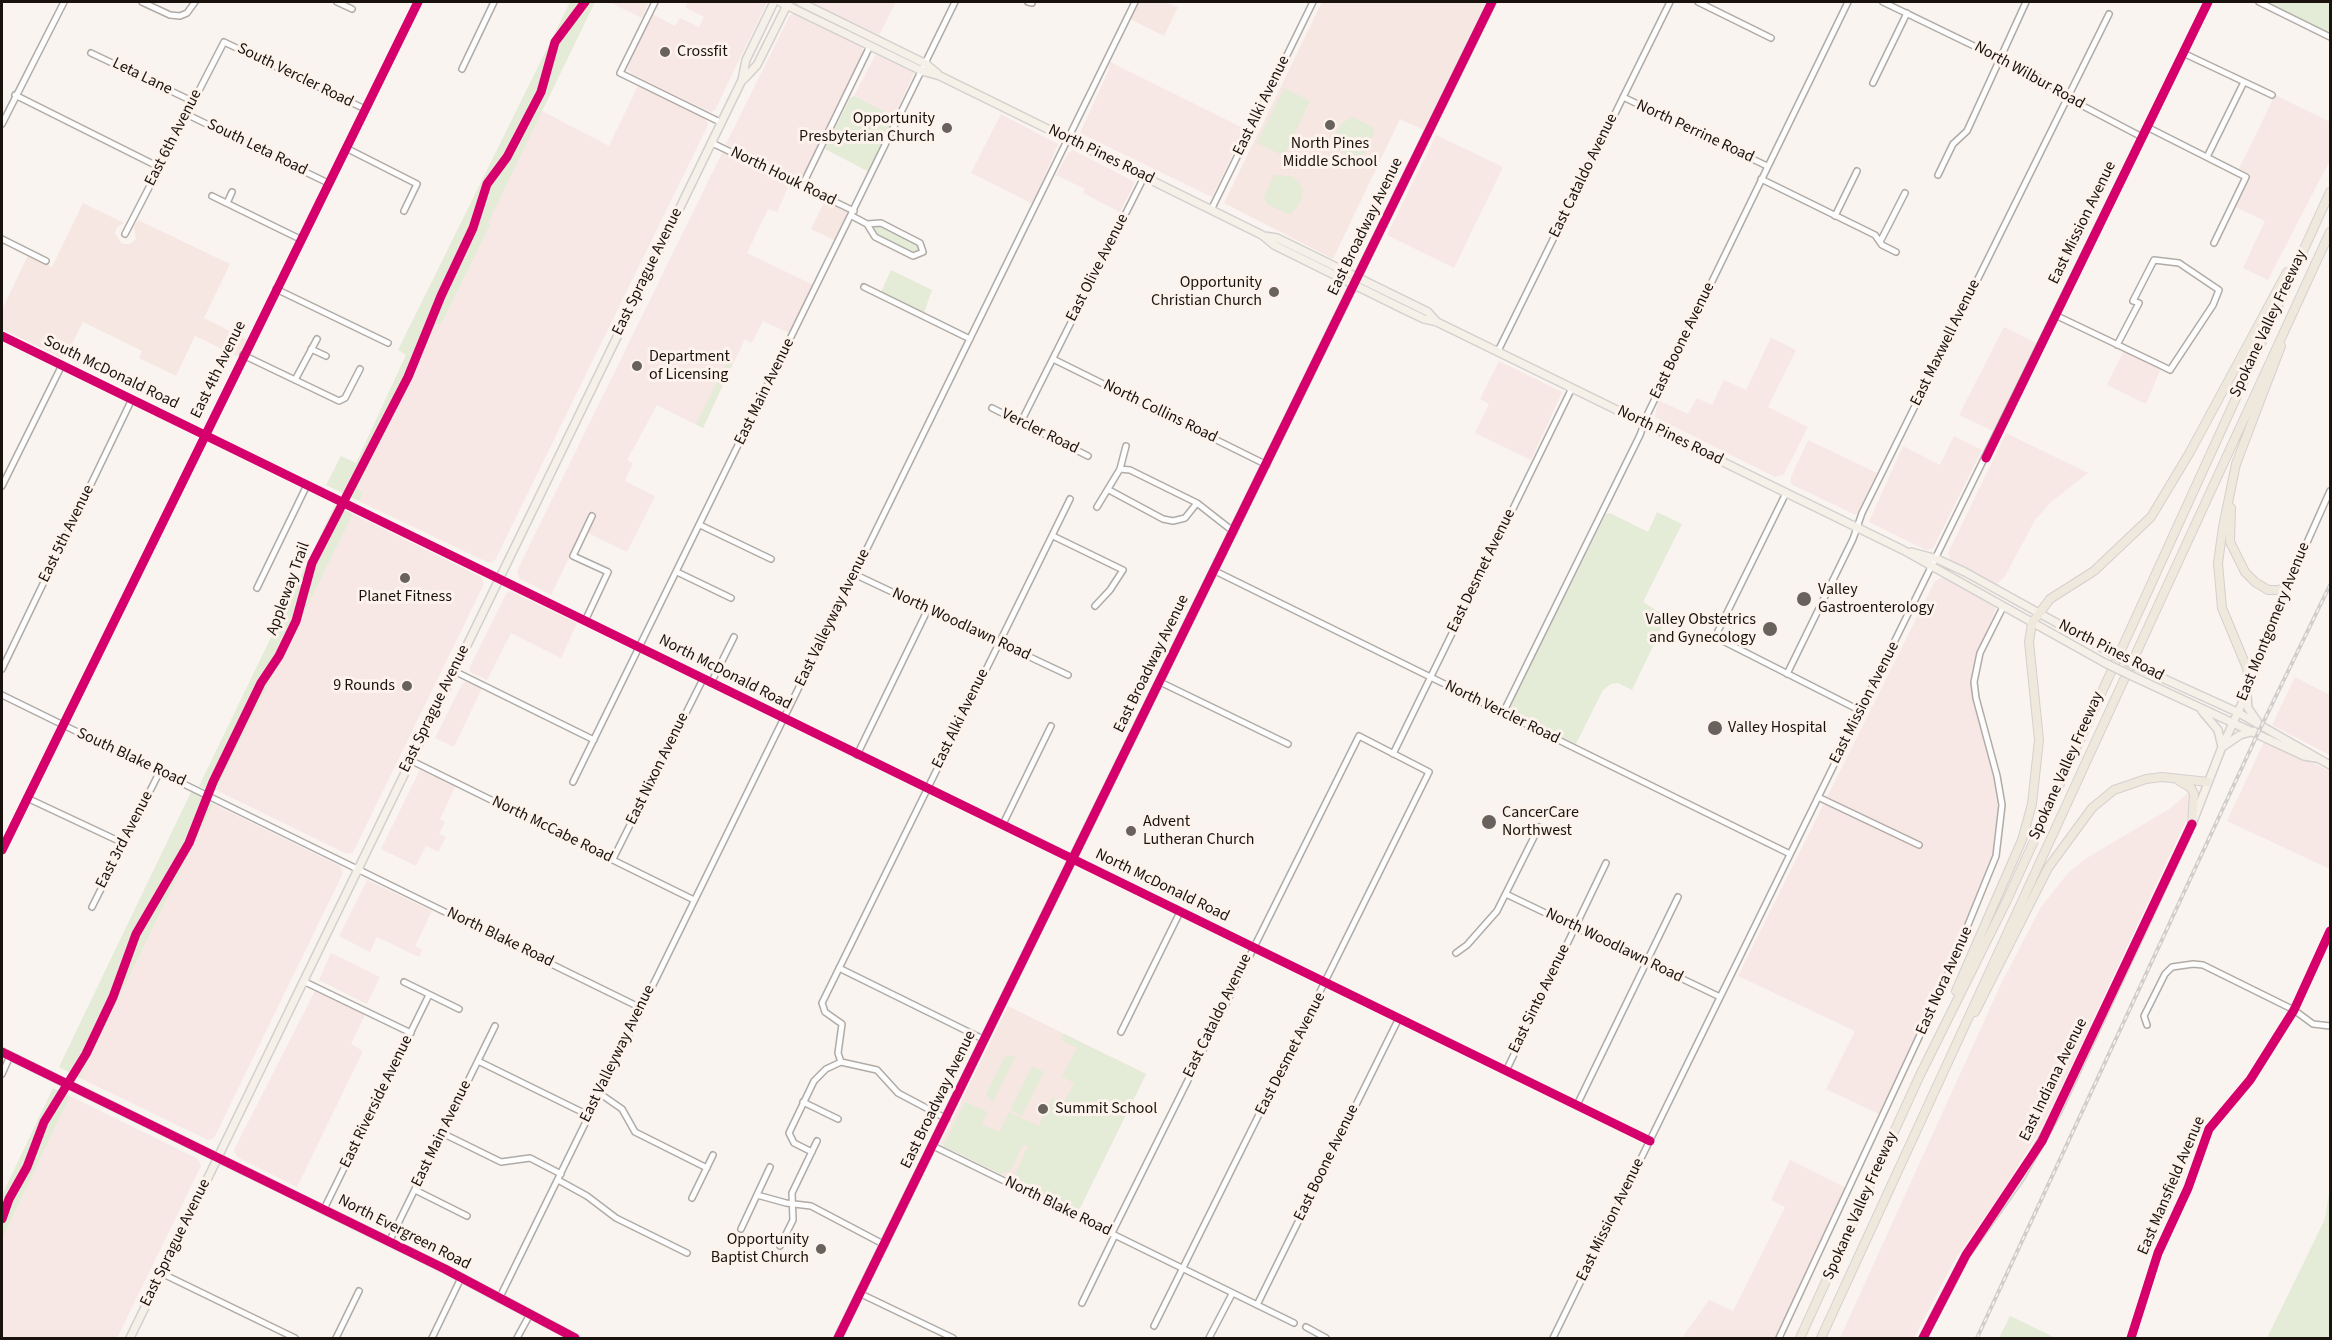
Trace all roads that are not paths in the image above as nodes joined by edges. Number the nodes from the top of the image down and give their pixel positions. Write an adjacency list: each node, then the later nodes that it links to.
1 (62, 2): 37 (street)
2 (142, 2): 3 (street)
3 (195, 2)
4 (337, 2): 22 (street)
5 (418, 2): 42 (street, East 4th Avenue)
6 (494, 2): 33 (street)
7 (655, 2): 44 (street)
8 (774, 2): 34 (main road, East Sprague Avenue)
9 (800, 2): 32 (main road, North Pines Road)
10 (955, 2): 32 (street, East Main Avenue)
11 (1135, 2): 48 (street, East Valleyway Avenue)
12 (1313, 2): 65 (street, East Alki Avenue)
13 (1492, 2): 80 (main road, East Broadway Avenue)
14 (1670, 2): 40 (street, East Cataldo Avenue)
15 (1698, 2): 26 (street)
16 (1848, 2): 52 (street, East Boone Avenue)
17 (1883, 2): 23 (street, North Wilbur Road)
18 (2026, 2): 31 (street)
19 (2208, 2): 30 (street, East Mission Avenue)
20 (2259, 2): 25 (street)
21 (785, 3): 28 (main road, North Pines Road); 34 (main road, East Sprague Avenue)
22 (352, 9)
23 (1907, 13): 31 (street, North Wilbur Road); 36 (street)
24 (2109, 14): 39 (street, East Maxwell Avenue)
25 (2331, 37)
26 (1771, 38)
27 (224, 42): 41 (street, East 6th Avenue); 42 (street, South Vercler Road)
28 (870, 46): 32 (main road, North Pines Road); 59 (street)
29 (91, 53): 41 (street, Leta Lane)
30 (2183, 53): 35 (street); 46 (street, East Mission Avenue)
31 (2000, 58): 39 (street, North Wilbur Road); 55 (street)
32 (924, 68): 48 (main road, North Pines Road); 67 (street, East Main Avenue)
33 (462, 69)
34 (742, 80): 44 (main road, East Sprague Avenue)
35 (2244, 82): 38 (street); 51 (street)
36 (1873, 83)
37 (15, 95): 45 (street); 53 (street)
38 (2272, 95)
39 (2069, 96): 47 (street, North Wilbur Road); 121 (street, East Maxwell Avenue)
40 (1623, 97): 52 (street, North Perrine Road); 93 (street, East Cataldo Avenue)
41 (192, 101): 43 (street, East 6th Avenue)
42 (365, 110): 50 (street, East 4th Avenue)
43 (186, 114): 53 (street, East 6th Avenue); 58 (street, South Leta Road)
44 (722, 123): 49 (main road, East Sprague Avenue)
45 (2, 124)
46 (2147, 127): 47 (street, East Mission Avenue); 51 (street)
47 (2142, 137): 85 (street, East Mission Avenue)
48 (1068, 139): 56 (main road, North Pines Road); 89 (street, East Valleyway Avenue)
49 (712, 142): 59 (street, North Houk Road); 131 (main road, East Sprague Avenue)
50 (346, 148): 58 (street, East 4th Avenue); 66 (street)
51 (2207, 157): 77 (street)
52 (1767, 166): 57 (street, East Boone Avenue)
53 (159, 167): 72 (street, East 6th Avenue)
54 (1857, 171): 68 (street)
55 (1938, 175)
56 (1144, 177): 65 (main road, North Pines Road); 96 (street, East Olive Avenue)
57 (1761, 179): 68 (street); 104 (street, East Boone Avenue)
58 (328, 183): 75 (street, East 4th Avenue)
59 (802, 186): 67 (street, North Houk Road)
60 (232, 192): 64 (street)
61 (2331, 192): 69 (highway, Spokane Valley Freeway)
62 (1905, 193): 76 (street)
63 (212, 196): 64 (street)
64 (227, 203): 75 (street)
65 (1211, 210): 73 (main road, North Pines Road)
66 (404, 211)
67 (853, 214): 70 (street, North Houk Road); 120 (street, East Main Avenue)
68 (1836, 216): 76 (street)
69 (2318, 217): 138 (highway); 222 (highway, Spokane Valley Freeway)
70 (867, 224): 70 (street)
71 (2331, 232): 81 (highway, Spokane Valley Freeway)
72 (125, 234)
73 (1262, 235): 80 (main road, North Pines Road); 82 (main road, North Pines Road)
74 (2, 239): 79 (street)
75 (300, 239): 84 (street, East 4th Avenue)
76 (1880, 242): 78 (street)
77 (2214, 243)
78 (1896, 252)
79 (46, 261)
80 (1358, 277): 82 (main road, East Broadway Avenue); 86 (main road, North Pines Road)
81 (2305, 283): 108 (highway); 223 (highway, Spokane Valley Freeway)
82 (1354, 285): 86 (main road, North Pines Road); 109 (main road, East Broadway Avenue)
83 (864, 286): 89 (street)
84 (276, 288): 90 (street); 94 (street, East 4th Avenue)
85 (2055, 315): 91 (street); 126 (street, East Mission Avenue)
86 (1437, 322): 93 (main road, North Pines Road)
87 (2, 336): 97 (street, South McDonald Road)
88 (317, 339): 92 (street)
89 (970, 339): 130 (street, East Valleyway Avenue)
90 (388, 343)
91 (2117, 345): 91 (street)
92 (311, 349): 95 (street); 99 (street)
93 (1498, 351): 100 (main road, North Pines Road)
94 (243, 355): 99 (street); 105 (street, East 4th Avenue)
95 (326, 356)
96 (1053, 359): 103 (street, East Olive Avenue); 109 (street, North Collins Road)
97 (62, 365): 101 (street, South McDonald Road); 112 (street)
98 (360, 369): 99 (street)
99 (295, 380)
100 (1572, 388): 104 (main road, North Pines Road); 148 (street, East Desmet Avenue)
101 (132, 399): 105 (street, South McDonald Road); 144 (street, East 5th Avenue)
102 (992, 408): 103 (street, Vercler Road)
103 (1021, 422): 107 (street, Vercler Road)
104 (1645, 424): 115 (main road, North Pines Road); 157 (street, East Boone Avenue)
105 (204, 435): 111 (street, South McDonald Road); 161 (street, East 4th Avenue)
106 (1126, 446): 110 (street)
107 (1088, 456)
108 (2236, 464): 132 (highway); 152 (highway)
109 (1267, 465): 122 (main road, East Broadway Avenue)
110 (1120, 469): 113 (street); 117 (street)
111 (308, 485): 131 (street, South McDonald Road); 133 (street)
112 (2, 486)
113 (1109, 489): 117 (street); 118 (street)
114 (2331, 490): 132 (street, East Montgomery Avenue)
115 (1786, 493): 121 (main road, North Pines Road); 146 (street)
116 (1070, 500): 123 (street, East Alki Avenue)
117 (1197, 503): 122 (street)
118 (1096, 507)
119 (592, 516): 139 (street)
120 (700, 525): 125 (street); 129 (street, East Main Avenue)
121 (1857, 528): 124 (main road, North Pines Road); 146 (street, East Maxwell Avenue)
122 (1234, 532): 128 (main road, East Broadway Avenue)
123 (1053, 536): 135 (street); 142 (street, East Alki Avenue)
124 (1902, 550): 126 (main road, North Pines Road); 127 (main road, North Pines Road)
125 (771, 559)
126 (1937, 559): 127 (street, East Mission Avenue); 138 (main road, North Pines Road)
127 (1932, 568): 136 (main road, North Pines Road); 155 (street, East Mission Avenue)
128 (1215, 571): 148 (street, North Vercler Road); 150 (main road, East Broadway Avenue)
129 (677, 572): 134 (street); 143 (street, East Main Avenue)
130 (854, 574): 137 (street, North Woodlawn Road); 158 (street, East Valleyway Avenue)
131 (500, 578): 139 (street, North McDonald Road); 145 (main road, East Sprague Avenue)
132 (2288, 585): 152 (street, East Montgomery Avenue)
133 (257, 588)
134 (731, 598)
135 (1095, 606)
136 (2003, 607): 140 (main road, North Pines Road); 277 (street, East Nora Avenue)
137 (928, 609): 142 (street, North Woodlawn Road); 168 (street)
138 (2038, 614): 140 (highway); 156 (main road, North Pines Road, bridge)
139 (585, 621): 143 (street, North McDonald Road)
140 (2032, 623): 154 (main road, North Pines Road, bridge); 222 (highway)
141 (734, 637): 151 (street)
142 (998, 643): 147 (street, North Woodlawn Road); 176 (street, East Alki Avenue)
143 (639, 646): 149 (street, North McDonald Road); 164 (street, East Main Avenue)
144 (2, 669)
145 (454, 671): 164 (street); 170 (main road, East Sprague Avenue)
146 (1787, 674): 155 (street)
147 (1068, 675)
148 (1430, 678): 157 (street, North Vercler Road); 167 (street, East Desmet Avenue)
149 (703, 679): 151 (street, North McDonald Road); 186 (street, East Nixon Avenue)
150 (1160, 682): 165 (street); 187 (main road, East Broadway Avenue)
151 (711, 683): 158 (street, North McDonald Road)
152 (2249, 688): 156 (main road, East Montgomery Avenue); 160 (main road)
153 (2, 695): 161 (street, South Blake Road)
154 (2196, 705): 159 (main road, North Pines Road); 166 (main road)
155 (1861, 711): 177 (street, East Mission Avenue)
156 (2237, 712): 159 (main road, East Montgomery Avenue); 160 (main road, North Pines Road)
157 (1503, 713): 185 (street, North Vercler Road)
158 (783, 719): 168 (street, North McDonald Road); 192 (street, East Valleyway Avenue)
159 (2233, 722): 163 (main road, North Pines Road); 166 (main road, East Indiana Avenue)
160 (2260, 724): 169 (main road, North Pines Road)
161 (62, 726): 172 (street, South Blake Road); 178 (street, East 4th Avenue)
162 (1052, 726): 179 (street)
163 (2254, 731): 166 (main road); 169 (main road, North Pines Road)
164 (594, 740): 174 (street, East Main Avenue)
165 (1288, 744)
166 (2222, 747): 175 (main road, East Indiana Avenue)
167 (1393, 754): 197 (street, East Cataldo Avenue); 203 (street, East Desmet Avenue)
168 (857, 755): 176 (street, North McDonald Road)
169 (2316, 758): 171 (main road, North Pines Road)
170 (410, 760): 186 (street, North McCabe Road); 189 (main road, East Sprague Avenue)
171 (2331, 765)
172 (159, 773): 182 (street, East 3rd Avenue); 189 (street, South Blake Road)
173 (2171, 778): 175 (highway); 180 (highway); 223 (highway)
174 (573, 782)
175 (2208, 782): 180 (main road, East Indiana Avenue)
176 (928, 788): 179 (street, North McDonald Road); 200 (street, East Alki Avenue)
177 (1818, 797): 183 (street); 185 (street, East Mission Avenue)
178 (27, 798): 182 (street); 184 (street, East 4th Avenue)
179 (1003, 824): 187 (street, North McDonald Road)
180 (2192, 824): 280 (main road, East Indiana Avenue)
181 (1539, 827): 190 (street)
182 (123, 843): 193 (street, East 3rd Avenue)
183 (1919, 845)
184 (2, 850)
185 (1790, 855): 205 (street, East Mission Avenue)
186 (614, 859): 192 (street, North McCabe Road)
187 (1073, 859): 194 (street, North McDonald Road); 215 (main road, East Broadway Avenue)
188 (1606, 863): 195 (street, East Sinto Avenue)
189 (358, 868): 201 (main road, East Sprague Avenue); 206 (street, North Blake Road)
190 (1508, 895): 195 (street, North Woodlawn Road); 198 (street)
191 (1678, 897): 199 (street)
192 (694, 900): 206 (street, East Valleyway Avenue)
193 (92, 908)
194 (1180, 912): 197 (street, North McDonald Road); 213 (street)
195 (1575, 927): 199 (street, North Woodlawn Road); 220 (street, East Sinto Avenue)
196 (2331, 931): 208 (street, East Mansfield Avenue)
197 (1252, 948): 203 (street, North McDonald Road); 248 (street, East Cataldo Avenue)
198 (1456, 953)
199 (1647, 962): 205 (street, North Woodlawn Road); 226 (street)
200 (839, 968): 215 (street); 219 (street, East Alki Avenue)
201 (303, 981): 214 (street); 236 (main road, East Sprague Avenue)
202 (404, 982): 204 (street)
203 (1326, 983): 209 (street, North McDonald Road); 253 (street, East Desmet Avenue)
204 (429, 995): 207 (street); 214 (street, East Riverside Avenue)
205 (1720, 997): 232 (street, East Mission Avenue)
206 (641, 1008): 224 (street, East Valleyway Avenue)
207 (459, 1009)
208 (2294, 1010): 210 (street); 212 (street); 281 (street, East Mansfield Avenue)
209 (1398, 1020): 220 (street, North McDonald Road); 261 (street, East Boone Avenue)
210 (2147, 1025)
211 (495, 1026): 218 (street, East Main Avenue)
212 (2331, 1026)
213 (1121, 1032)
214 (411, 1033): 245 (street, East Riverside Avenue)
215 (985, 1040): 229 (main road, East Broadway Avenue)
216 (2, 1052): 217 (main road, North Evergreen Road)
217 (10, 1056): 221 (street); 236 (main road, North Evergreen Road)
218 (478, 1061): 227 (street); 230 (street, East Main Avenue)
219 (841, 1062): 225 (street); 229 (street)
220 (1506, 1071): 226 (street, North McDonald Road)
221 (2, 1074)
222 (1920, 1075): 278 (highway, Spokane Valley Freeway)
223 (1937, 1082): 279 (highway, Spokane Valley Freeway)
224 (599, 1093): 227 (street, East Valleyway Avenue); 237 (street)
225 (803, 1102): 228 (street); 234 (street)
226 (1577, 1106): 232 (street, North McDonald Road)
227 (588, 1115): 239 (street, East Valleyway Avenue)
228 (838, 1119)
229 (946, 1119): 233 (main road, East Broadway Avenue)
230 (442, 1133): 239 (street); 241 (street, East Main Avenue)
231 (817, 1141): 234 (street)
232 (1650, 1141): 276 (street, East Mission Avenue)
233 (933, 1146): 248 (street, North Blake Road); 250 (main road, East Broadway Avenue)
234 (812, 1152): 244 (street)
235 (713, 1155): 237 (street)
236 (217, 1157): 245 (main road, North Evergreen Road); 254 (main road, East Sprague Avenue)
237 (706, 1167): 243 (street)
238 (770, 1167): 242 (street)
239 (561, 1174): 240 (street, East Valleyway Avenue)
240 (558, 1180): 252 (street); 259 (street, East Valleyway Avenue)
241 (415, 1190): 246 (street); 249 (street, East Main Avenue)
242 (757, 1195): 244 (street); 247 (street)
243 (692, 1198)
244 (793, 1204): 250 (street); 251 (street)
245 (324, 1209): 249 (main road, North Evergreen Road)
246 (467, 1216)
247 (741, 1229)
248 (1114, 1234): 253 (street, North Blake Road); 260 (street, East Cataldo Avenue)
249 (389, 1242): 255 (main road, North Evergreen Road)
250 (885, 1245): 257 (main road, East Broadway Avenue)
251 (780, 1246)
252 (687, 1253)
253 (1182, 1270): 258 (street, North Blake Road); 264 (street)
254 (161, 1273): 266 (main road, East Sprague Avenue); 267 (street)
255 (461, 1278): 259 (main road, North Evergreen Road); 269 (street)
256 (359, 1291): 268 (street)
257 (861, 1294): 272 (main road, East Broadway Avenue); 273 (street)
258 (1232, 1294): 261 (street, North Blake Road); 274 (street)
259 (499, 1299): 262 (main road, North Evergreen Road)
260 (1082, 1303)
261 (1257, 1305): 263 (street, North Blake Road)
262 (529, 1316): 270 (street); 271 (main road, North Evergreen Road)
263 (1294, 1323)
264 (1154, 1326)
265 (1306, 1326): 275 (street)
266 (130, 1338)
267 (295, 1338)
268 (336, 1338)
269 (432, 1338)
270 (518, 1338)
271 (575, 1338)
272 (838, 1338)
273 (953, 1338)
274 (1209, 1338)
275 (1326, 1338)
276 (1553, 1338)
277 (1779, 1338)
278 (1800, 1338)
279 (1821, 1338)
280 (1923, 1338)
281 (2131, 1338)

